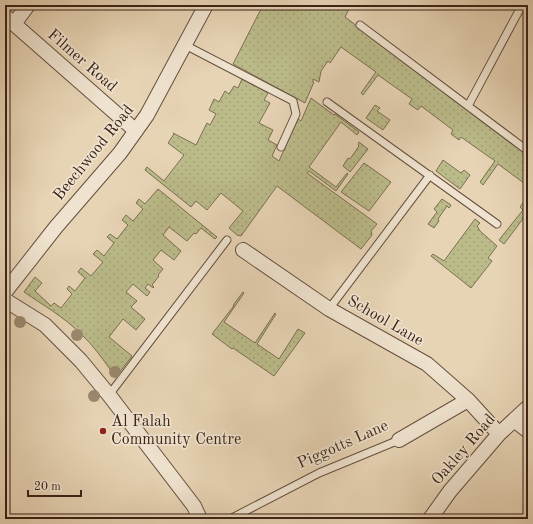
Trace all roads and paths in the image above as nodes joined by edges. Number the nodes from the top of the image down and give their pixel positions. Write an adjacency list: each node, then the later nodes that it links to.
1 (28, 5): 4 (street)
2 (206, 5): 6 (street, Beechwood Road)
3 (522, 5): 8 (lane)
4 (9, 20): 9 (street, Filmer Road)
5 (360, 25): 8 (lane)
6 (185, 45): 9 (street, Beechwood Road); 10 (lane)
7 (327, 102): 12 (lane)
8 (468, 106): 11 (lane)
9 (136, 131): 16 (street, Beechwood Road)
10 (281, 147)
11 (528, 151)
12 (430, 175): 13 (lane); 18 (lane)
13 (497, 224)
14 (227, 240): 19 (lane)
15 (244, 250): 18 (street, School Lane)
16 (5, 292)
17 (5, 300): 19 (street)
18 (329, 309): 20 (street, School Lane)
19 (110, 395): 26 (street)
20 (468, 400): 24 (street, School Lane); 25 (street, Piggotts Lane)
21 (528, 407): 22 (street, Oakley Road)
22 (514, 420): 23 (street); 24 (street, Oakley Road)
23 (528, 431)
24 (499, 434): 28 (street, Oakley Road)
25 (399, 440): 27 (lane, Piggotts Lane)
26 (200, 519)
27 (230, 519)
28 (430, 519)

